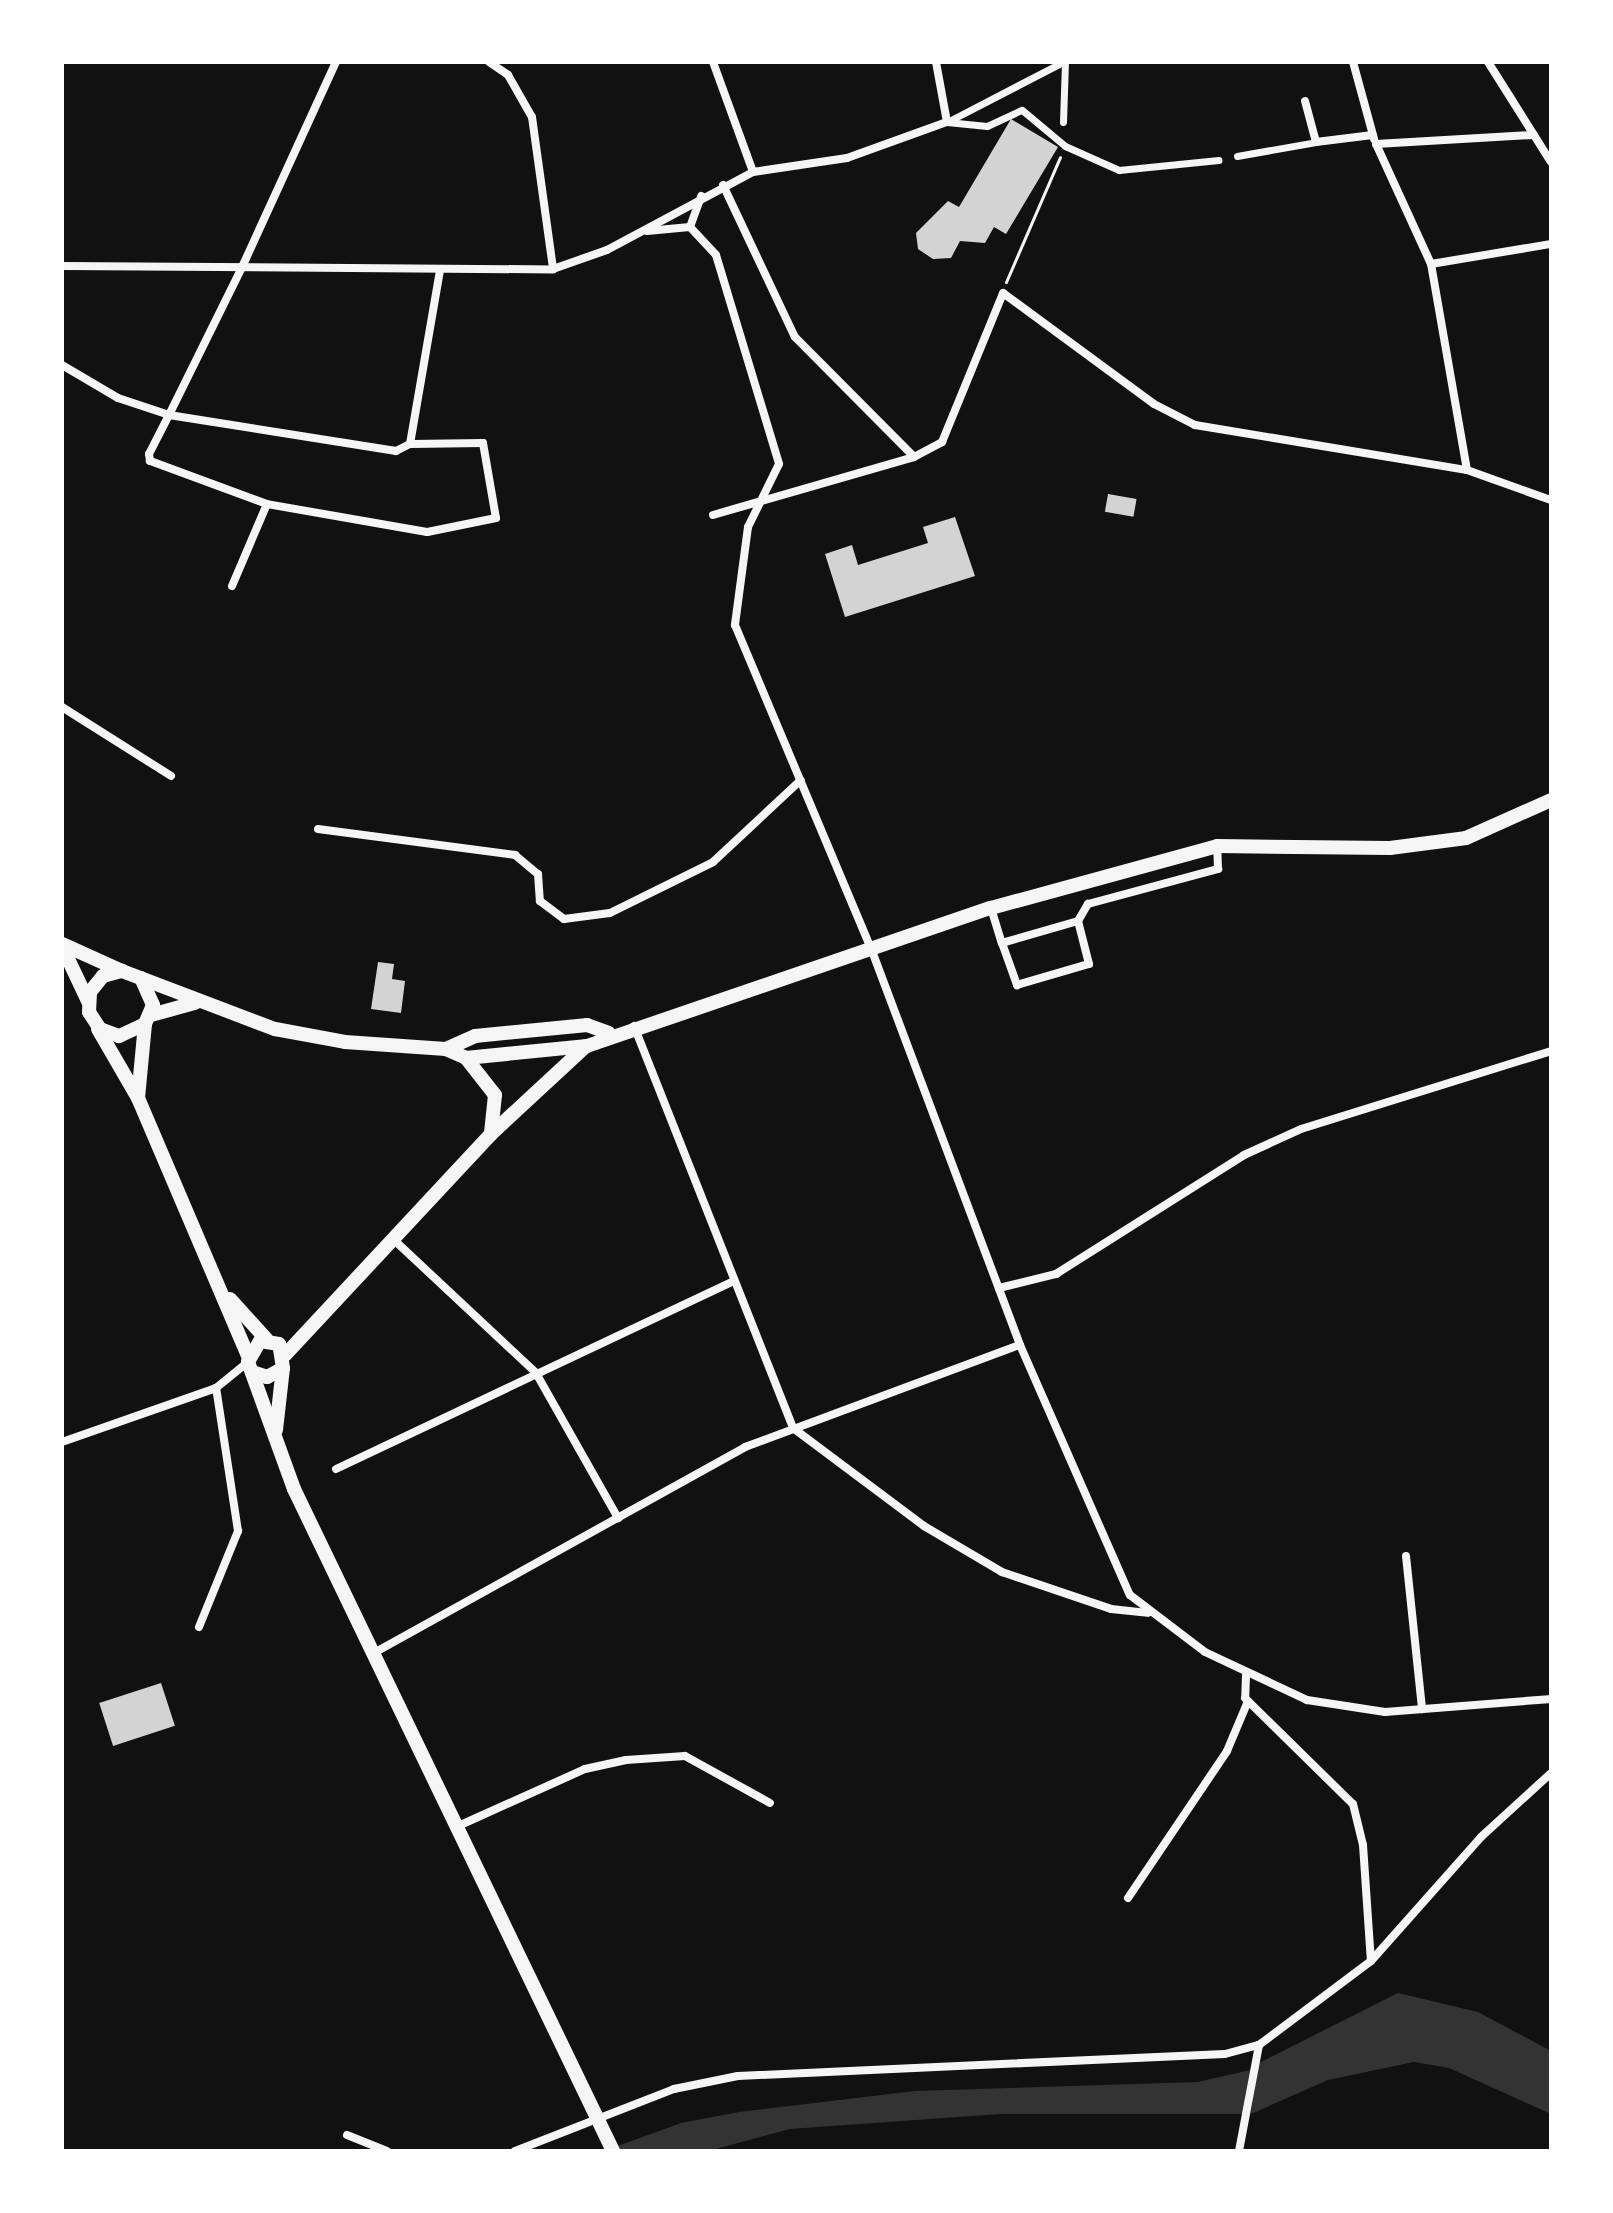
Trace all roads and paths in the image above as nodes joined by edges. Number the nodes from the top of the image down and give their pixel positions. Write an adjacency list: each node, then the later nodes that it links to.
1 (336, 62): 25 (street)
2 (489, 62): 27 (street)
3 (713, 62): 18 (street)
4 (936, 62): 9 (street)
5 (1064, 62): 9 (street); 10 (street)
6 (1353, 62): 12 (street)
7 (1488, 62): 11 (street)
8 (1305, 101): 13 (street)
9 (947, 122): 14 (street); 18 (street)
10 (1063, 122)
11 (1534, 135): 12 (street); 17 (street)
12 (1374, 140): 13 (street); 24 (street)
13 (1316, 142): 15 (street)
14 (1065, 146): 16 (street); 29 (path)
15 (1237, 156)
16 (1219, 160)
17 (1551, 162)
18 (753, 172): 19 (street)
19 (723, 185): 20 (street); 33 (street)
20 (702, 195): 21 (street); 22 (street)
21 (690, 227): 22 (street); 35 (street)
22 (643, 232): 27 (street)
23 (1551, 244): 24 (street)
24 (1431, 264): 34 (street)
25 (243, 265): 26 (street); 28 (street); 31 (street)
26 (62, 266)
27 (553, 269): 28 (street)
28 (440, 270): 32 (street)
29 (1003, 293): 33 (street); 34 (street)
30 (62, 365): 31 (street)
31 (169, 415): 32 (street); 37 (street)
32 (410, 444): 37 (street)
33 (914, 457): 35 (street)
34 (1467, 470): 36 (street)
35 (762, 500): 38 (street); 42 (street)
36 (1551, 500)
37 (267, 504): 39 (street)
38 (713, 515)
39 (232, 586)
40 (62, 707): 41 (street)
41 (171, 776)
42 (801, 780): 44 (street); 50 (street)
43 (1551, 800): 45 (main road)
44 (318, 829)
45 (1217, 846): 46 (main road); 47 (street)
46 (991, 908): 48 (street); 50 (main road)
47 (1078, 921): 48 (street); 48 (street)
48 (1002, 943)
49 (62, 945): 51 (main road); 53 (main road)
50 (872, 951): 57 (main road); 67 (street)
51 (122, 971): 52 (main road); 53 (main road)
52 (141, 978): 54 (main road); 55 (main road)
53 (88, 1002): 56 (main road)
54 (195, 1003): 55 (main road); 60 (main road)
55 (148, 1020): 56 (main road); 63 (main road)
56 (93, 1021): 63 (main road)
57 (634, 1026): 58 (main road); 66 (street)
58 (609, 1033): 59 (main road); 60 (main road)
59 (587, 1046): 62 (main road); 64 (main road)
60 (446, 1049): 62 (main road)
61 (1551, 1051): 67 (street)
62 (466, 1058): 64 (main road)
63 (138, 1098): 68 (main road)
64 (491, 1134): 65 (main road)
65 (393, 1239): 69 (main road); 74 (street)
66 (732, 1282): 74 (street); 76 (street)
67 (999, 1288): 71 (street)
68 (222, 1289): 70 (main road); 73 (main road)
69 (315, 1324): 70 (main road); 72 (main road)
70 (270, 1340): 72 (main road); 73 (main road)
71 (1020, 1345): 76 (street); 82 (street)
72 (284, 1361): 73 (main road); 77 (main road)
73 (250, 1364): 75 (street); 77 (main road)
74 (536, 1373): 79 (street); 80 (street)
75 (216, 1388): 78 (street); 83 (street)
76 (793, 1428): 80 (street); 82 (street)
77 (276, 1434): 84 (main road)
78 (62, 1442)
79 (336, 1469)
80 (618, 1518): 84 (street)
81 (1406, 1556): 88 (street)
82 (1149, 1613): 85 (street)
83 (199, 1627)
84 (371, 1654): 91 (main road)
85 (1246, 1675): 87 (street); 88 (street)
86 (1551, 1699): 88 (street)
87 (1248, 1701): 92 (street); 93 (street)
88 (1422, 1709)
89 (1551, 1773): 93 (street)
90 (770, 1803): 91 (street)
91 (454, 1828): 98 (main road)
92 (1128, 1898)
93 (1371, 1961): 94 (street)
94 (1259, 2045): 97 (street); 99 (street)
95 (347, 2135): 96 (street)
96 (387, 2151)
97 (515, 2151)
98 (613, 2151)
99 (1239, 2151)

